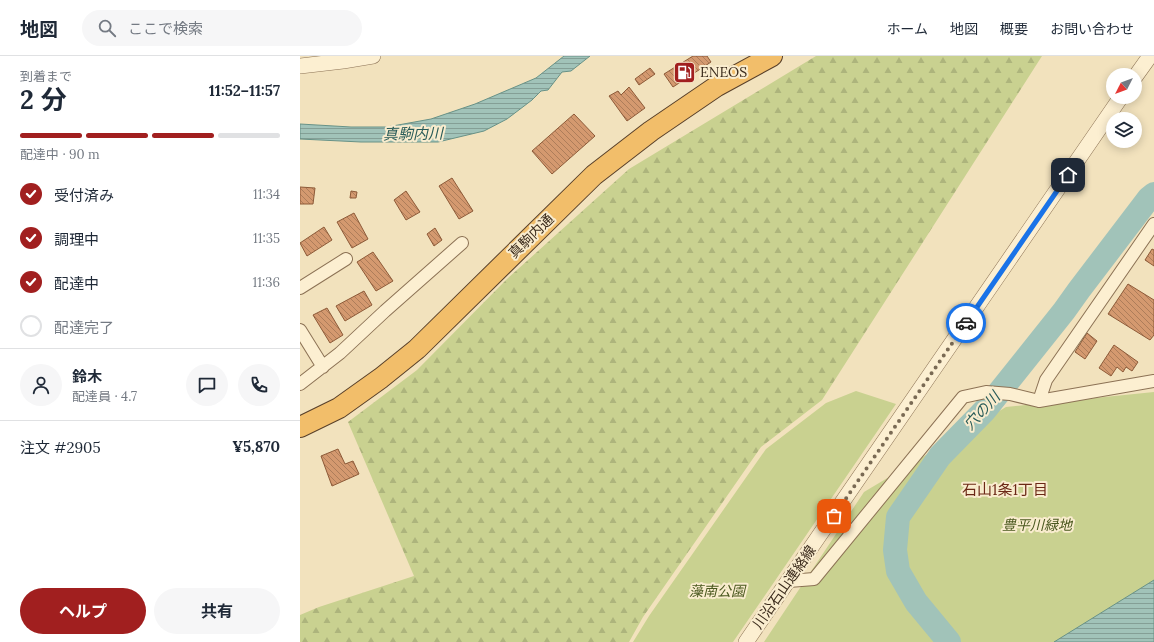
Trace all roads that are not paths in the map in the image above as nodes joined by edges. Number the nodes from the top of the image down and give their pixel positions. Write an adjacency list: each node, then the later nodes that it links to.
1 (373, 56): 4 (street)
2 (772, 56): 16 (highway, 真駒内通)
3 (1150, 56): 5 (street)
4 (300, 66)
5 (1141, 68)
6 (1116, 104): 17 (street, 川沿石山連絡線)
7 (1154, 224): 15 (street)
8 (462, 243): 12 (street)
9 (346, 259): 10 (street)
10 (300, 288)
11 (300, 330): 12 (street)
12 (323, 367): 14 (street)
13 (1154, 381): 15 (street)
14 (300, 384)
15 (1039, 401): 17 (street)
16 (300, 427)
17 (789, 581): 18 (street, 川沿石山連絡線)
18 (746, 642)

